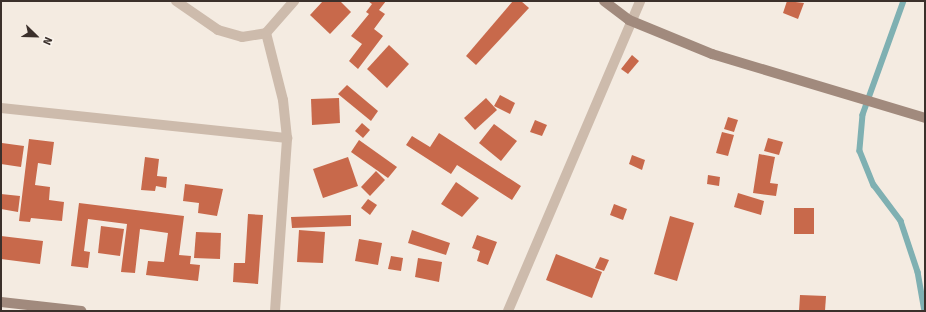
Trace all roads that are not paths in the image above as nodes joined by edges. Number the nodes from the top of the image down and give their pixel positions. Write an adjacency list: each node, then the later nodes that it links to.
1 (176, 1): 6 (street)
2 (294, 1): 6 (street)
3 (604, 1): 5 (street)
4 (640, 1): 5 (street)
5 (629, 20): 8 (street); 13 (street)
6 (266, 33): 9 (street)
7 (1, 108): 9 (street)
8 (925, 118)
9 (287, 138): 12 (street)
10 (1, 302): 11 (street)
11 (81, 311)
12 (275, 311)
13 (508, 311)

